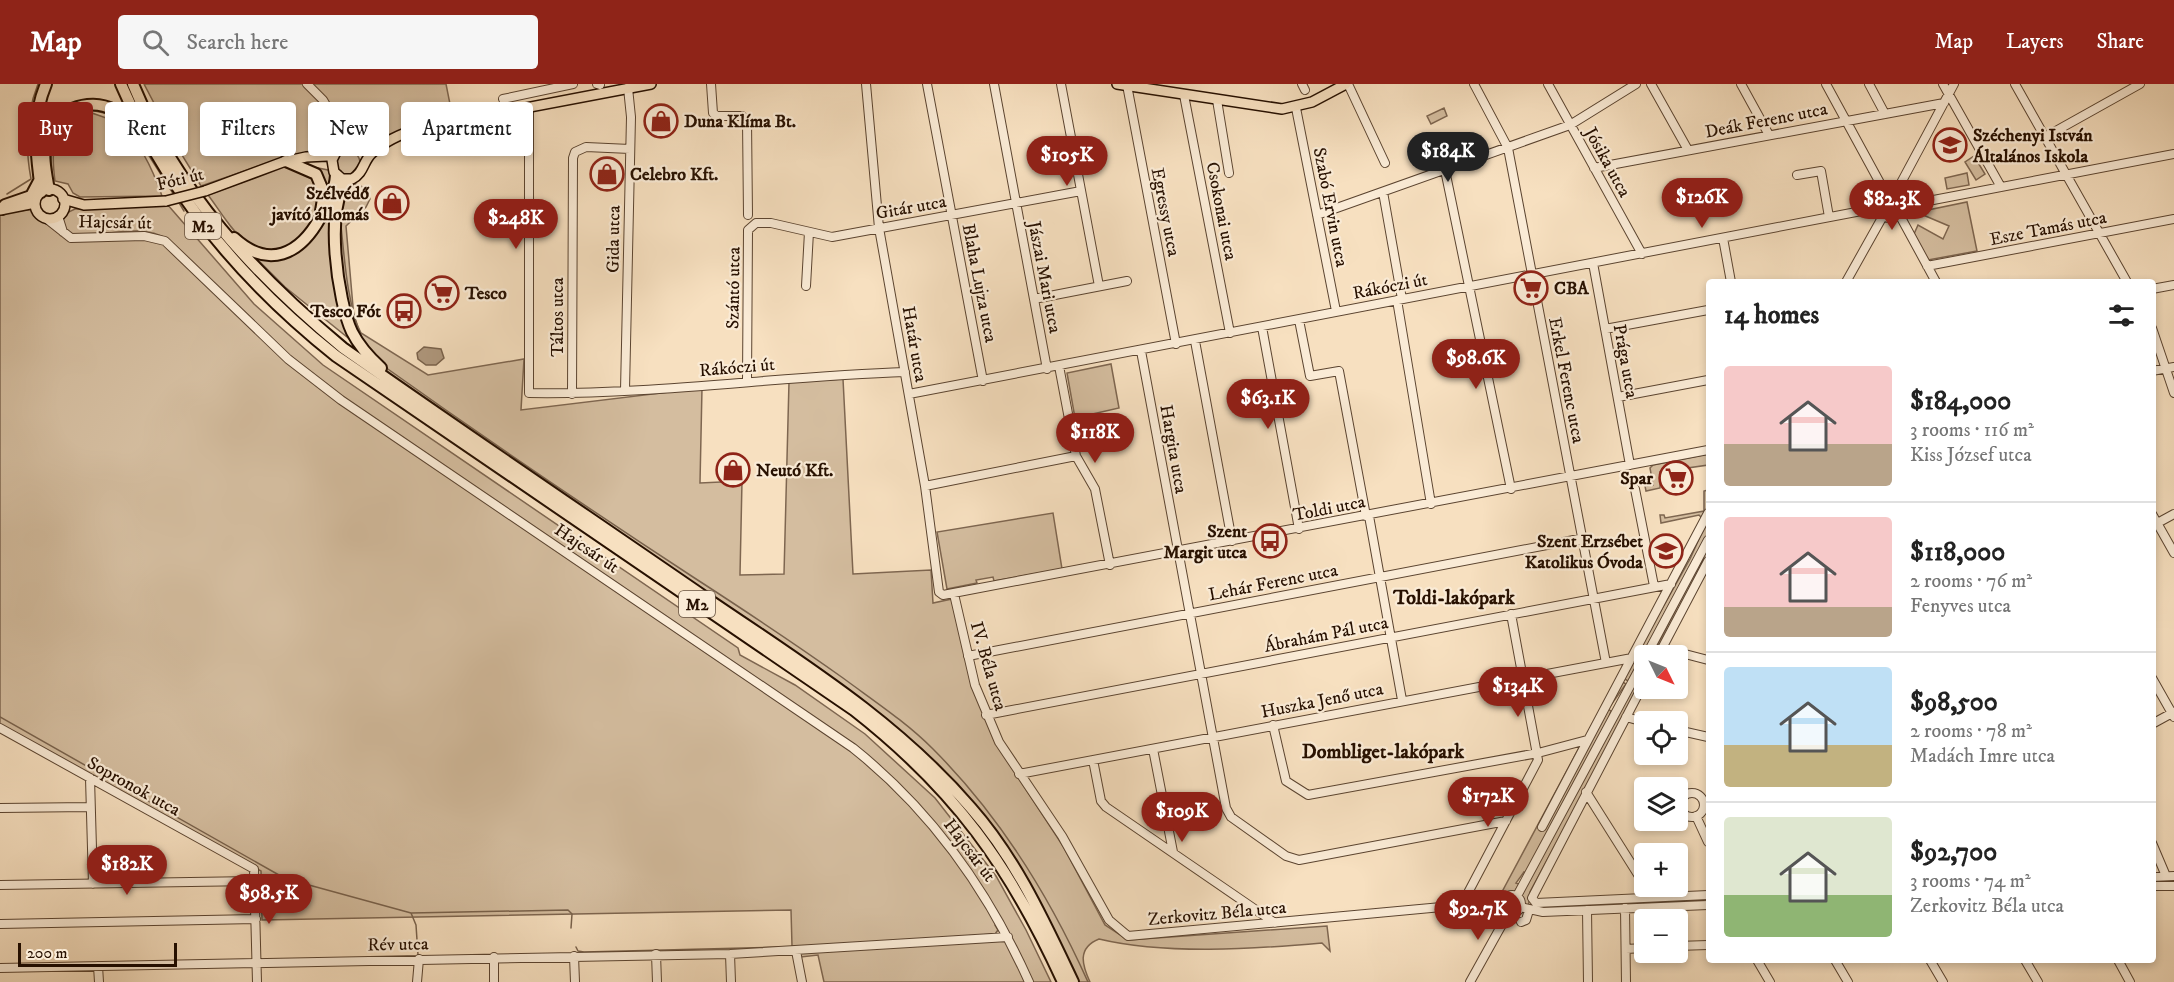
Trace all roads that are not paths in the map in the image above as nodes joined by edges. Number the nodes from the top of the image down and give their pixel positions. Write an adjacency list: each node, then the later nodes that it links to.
1 (46, 84): 65 (highway)
2 (121, 84): 32 (highway, M2)
3 (133, 84): 82 (highway, M2)
4 (307, 84): 33 (street)
5 (573, 84): 28 (street)
6 (651, 84): 26 (main road)
7 (711, 84): 80 (street)
8 (866, 84): 89 (street, Határ utca)
9 (927, 84): 81 (street, Blaha Lujza utca)
10 (994, 84): 72 (street, Jászai Mari utca)
11 (1061, 84): 68 (street)
12 (1347, 84): 38 (main road); 57 (street)
13 (1474, 84): 44 (street, Erkel Ferenc utca)
14 (1548, 84): 41 (street, Jósika utca)
15 (1636, 84): 41 (street)
16 (1651, 84): 46 (street)
17 (1740, 84): 42 (street)
18 (1826, 84): 40 (street)
19 (1869, 84): 39 (street)
20 (1943, 84): 27 (street)
21 (1954, 84): 27 (street)
22 (2015, 84): 43 (street)
23 (2140, 84): 43 (street)
24 (1122, 85): 25 (main road); 119 (street, Egressy utca)
25 (1151, 87): 29 (main road)
26 (628, 88): 36 (main road); 45 (street, Gida utca)
27 (1949, 94): 35 (street); 66 (street)
28 (524, 95): 30 (street); 34 (street)
29 (1184, 95): 31 (main road); 116 (street, Csokonai utca)
30 (502, 99)
31 (1217, 100): 38 (main road); 61 (street)
32 (130, 102)
33 (324, 102)
34 (526, 102)
35 (1944, 103): 39 (street, Deák Ferenc utca); 70 (street)
36 (533, 106)
37 (105, 107): 67 (highway)
38 (1296, 108): 83 (street, Szabó Ervin utca)
39 (1885, 114): 40 (street, Deák Ferenc utca)
40 (1846, 121): 42 (street, Deák Ferenc utca); 70 (street)
41 (1570, 125): 44 (street); 58 (street, Jósika utca)
42 (1769, 135): 46 (street, Deák Ferenc utca)
43 (2045, 137): 62 (street)
44 (1508, 148): 59 (street); 98 (street, Erkel Ferenc utca)
45 (630, 149): 130 (street, Gida utca); 132 (street, Táltos utca)
46 (1688, 150): 58 (street, Deák Ferenc utca)
47 (2174, 154): 62 (street)
48 (157, 156): 252 (highway, M2)
49 (327, 156): 54 (main road, Fóti út)
50 (335, 156): 60 (main road)
51 (362, 156): 56 (main road)
52 (370, 156): 56 (main road)
53 (528, 156): 132 (street, Rákóczi út)
54 (300, 158): 55 (main road, Fóti út); 60 (main road)
55 (286, 161): 73 (main road, Fóti út, bridge); 86 (highway)
56 (364, 163): 64 (main road)
57 (1385, 163)
58 (1594, 168): 95 (street, Jósika utca)
59 (1445, 170): 69 (street); 107 (street)
60 (334, 171): 64 (main road); 86 (highway)
61 (1229, 173)
62 (2066, 174): 66 (street); 93 (street)
63 (1797, 175): 85 (street)
64 (349, 180): 135 (highway)
65 (40, 181): 67 (highway); 77 (highway)
66 (2001, 186): 75 (street)
67 (45, 191): 71 (main road); 74 (main road)
68 (1081, 191): 72 (street, Gitár utca); 106 (street)
69 (1383, 192): 83 (street); 110 (street)
70 (1891, 194): 75 (street); 76 (street)
71 (63, 199): 73 (main road, Fóti út); 78 (main road)
72 (1016, 203): 81 (street, Gitár utca); 109 (street, Jászai Mari utca)
73 (84, 205): 78 (main road)
74 (35, 206): 77 (main road); 87 (main road)
75 (1902, 206): 79 (street)
76 (1878, 208): 84 (street); 85 (street, Rákóczi út)
77 (1, 209)
78 (60, 214): 87 (main road); 92 (street, Hajcsár út)
79 (1899, 214): 84 (street); 97 (street)
80 (748, 215)
81 (952, 215): 89 (street, Gitár utca); 128 (street, Blaha Lujza utca)
82 (209, 216): 86 (highway); 135 (highway, M2)
83 (1317, 216): 112 (street, Szabó Ervin utca)
84 (1883, 216): 100 (street)
85 (1829, 217): 94 (street, Rákóczi út)
86 (320, 218)
87 (47, 219): 92 (street, Hajcsár út)
88 (2174, 219): 93 (street, Esze Tamás utca)
89 (879, 228): 91 (street, Gitár utca); 126 (street, Határ utca)
90 (748, 231): 91 (street, Gitár utca); 129 (street, Szántó utca)
91 (808, 232): 104 (street)
92 (64, 233): 224 (street, Hajcsár út)
93 (2098, 234): 97 (street, Esze Tamás utca); 102 (street)
94 (1723, 238): 95 (street, Rákóczi út); 99 (street)
95 (1642, 254): 96 (street, Rákóczi út)
96 (1593, 263): 98 (street, Rákóczi út); 115 (street, Prága utca)
97 (1927, 266): 101 (street)
98 (1532, 275): 107 (street, Rákóczi út); 139 (street, Erkel Ferenc utca)
99 (1730, 279)
100 (1848, 279)
101 (1934, 279)
102 (2125, 279)
103 (1127, 281): 106 (street)
104 (806, 285)
105 (2174, 285): 108 (street)
106 (1099, 286): 109 (street)
107 (1470, 286): 110 (street, Rákóczi út); 141 (street)
108 (2156, 289)
109 (1034, 299): 123 (street, Jászai Mari utca)
110 (1400, 299): 112 (street, Rákóczi út); 143 (street)
111 (1706, 310): 115 (street)
112 (1336, 311): 113 (street, Rákóczi út)
113 (1299, 320): 114 (street, Rákóczi út); 145 (street)
114 (1262, 327): 116 (street, Rákóczi út); 149 (street)
115 (1605, 329): 134 (street, Prága utca)
116 (1230, 333): 117 (street, Rákóczi út)
117 (1195, 340): 119 (street, Rákóczi út); 151 (street)
118 (2156, 341): 124 (street)
119 (1176, 344): 120 (street, Rákóczi út)
120 (1141, 351): 121 (street, Rákóczi út); 153 (street, Hargita utca)
121 (1059, 366): 123 (street, Rákóczi út); 137 (street)
122 (2174, 367): 124 (street)
123 (1047, 369): 128 (street, Rákóczi út)
124 (2165, 369): 125 (street); 131 (street)
125 (2156, 370)
126 (905, 372): 129 (street, Rákóczi út); 133 (street, Határ utca)
127 (1706, 380): 134 (street)
128 (983, 381): 133 (street, Rákóczi út)
129 (747, 382): 130 (street, Rákóczi út)
130 (625, 390): 132 (street, Rákóczi út)
131 (2174, 393)
132 (572, 394)
133 (909, 394): 140 (street, Határ utca)
134 (1618, 397): 138 (street, Prága utca)
135 (422, 403): 253 (highway, M2)
136 (1706, 450): 138 (street, Toldi utca)
137 (1076, 456): 140 (street); 155 (street)
138 (1630, 465): 139 (street, Toldi utca)
139 (1571, 476): 141 (street, Toldi utca); 150 (street, Erkel Ferenc utca)
140 (925, 486): 160 (street, Határ utca)
141 (1511, 489): 143 (street, Toldi utca)
142 (1635, 489): 159 (street)
143 (1431, 504): 145 (street, Toldi utca)
144 (2174, 514): 147 (street)
145 (1368, 516): 149 (street, Toldi utca); 157 (street)
146 (1706, 517): 158 (street)
147 (2156, 523)
148 (2156, 526): 154 (street)
149 (1299, 529): 151 (street, Toldi utca)
150 (1584, 538): 157 (street, Lehár Ferenc utca); 161 (street, Erkel Ferenc utca)
151 (1232, 541): 153 (street, Toldi utca)
152 (1706, 544): 165 (street)
153 (1178, 552): 155 (street, Toldi utca); 162 (street, Hargita utca)
154 (2174, 553)
155 (1110, 565): 160 (street, Toldi utca)
156 (1706, 565): 166 (street)
157 (1380, 576): 162 (street, Lehár Ferenc utca); 164 (street)
158 (1671, 584): 159 (street, Ábrahám Pál utca); 169 (street)
159 (1654, 586): 161 (street, Ábrahám Pál utca)
160 (954, 594): 167 (street, IV. Béla utca)
161 (1595, 598): 163 (street, Ábrahám Pál utca); 171 (street, Erkel Ferenc utca)
162 (1191, 614): 167 (street, Lehár Ferenc utca); 172 (street, Hargita utca)
163 (1511, 614): 164 (street, Ábrahám Pál utca); 173 (street)
164 (1391, 637): 172 (street, Ábrahám Pál utca); 177 (street)
165 (1652, 645)
166 (1664, 645)
167 (968, 656): 179 (street, IV. Béla utca)
168 (1688, 657): 170 (street)
169 (1632, 658): 171 (street, Huszka Jenő utca); 188 (street)
170 (1706, 660)
171 (1606, 663): 173 (street, Huszka Jenő utca)
172 (1201, 674): 179 (street, Ábrahám Pál utca); 186 (street, Hargita utca)
173 (1523, 678): 177 (street, Huszka Jenő utca); 190 (street)
174 (1634, 679): 211 (street)
175 (2156, 685): 178 (street)
176 (1635, 699): 180 (street)
177 (1402, 700): 183 (street, Huszka Jenő utca)
178 (2173, 714): 182 (street)
179 (986, 715): 192 (street, IV. Béla utca)
180 (1626, 717): 181 (street); 194 (street)
181 (1634, 719)
182 (2156, 722)
183 (1273, 725): 186 (street, Huszka Jenő utca); 190 (street)
184 (0, 728): 193 (street, Sopronok utca)
185 (1688, 732): 187 (street)
186 (1213, 737): 189 (street, Huszka Jenő utca); 198 (street, Hargita utca)
187 (1706, 737)
188 (1587, 740): 190 (street); 199 (street)
189 (1153, 749): 191 (street, Huszka Jenő utca); 202 (street)
190 (1538, 753): 198 (street)
191 (1092, 760): 192 (street, Huszka Jenő utca); 202 (street)
192 (1018, 774): 222 (street, Zerkovitz Béla utca)
193 (90, 778): 195 (street); 205 (street, Sopronok utca)
194 (1586, 792): 203 (street); 212 (street)
195 (90, 807): 196 (street); 206 (street)
196 (0, 808)
197 (1696, 816): 200 (street)
198 (1506, 821): 214 (street)
199 (1542, 827)
200 (1706, 838)
201 (2156, 850): 204 (street)
202 (1173, 852): 222 (street)
203 (1634, 868)
204 (2170, 876)
205 (254, 881): 206 (street); 220 (street)
206 (93, 884): 207 (street)
207 (0, 885)
208 (2156, 886): 209 (street)
209 (2173, 888)
210 (1706, 895): 212 (street)
211 (1517, 896): 215 (street); 216 (street)
212 (1652, 898)
213 (1706, 905): 217 (street)
214 (1461, 906): 216 (street, Zerkovitz Béla utca); 222 (street, Zerkovitz Béla utca)
215 (1520, 907): 216 (street); 218 (street)
216 (1506, 909): 254 (street)
217 (1625, 909): 219 (street); 227 (street)
218 (1529, 910): 219 (street); 221 (street)
219 (1587, 910): 255 (street)
220 (256, 918): 223 (street); 235 (street)
221 (1521, 922)
222 (1275, 923)
223 (0, 924)
224 (1008, 937): 229 (street, Rév utca); 251 (street, Hajcsár út)
225 (1706, 945): 226 (street)
226 (1688, 946)
227 (1626, 949): 228 (street); 256 (street)
228 (1634, 949)
229 (796, 951): 231 (street, Rév utca); 250 (street)
230 (656, 954): 231 (street, Rév utca); 232 (street, Rév utca); 248 (street)
231 (730, 954): 249 (street)
232 (574, 956): 233 (street, Rév utca); 247 (street)
233 (494, 957): 234 (street, Rév utca); 246 (street)
234 (419, 959): 235 (street, Rév utca); 245 (street)
235 (257, 962): 241 (street, Rév utca); 244 (street)
236 (1759, 963): 257 (street)
237 (1837, 963): 258 (street)
238 (1932, 963): 259 (street)
239 (2027, 963): 260 (street)
240 (2120, 963): 261 (street)
241 (98, 966): 242 (street, Rév utca); 243 (street)
242 (0, 968)
243 (99, 982)
244 (257, 982)
245 (417, 982)
246 (494, 982)
247 (575, 982)
248 (657, 982)
249 (731, 982)
250 (802, 982)
251 (1029, 982)
252 (1063, 982)
253 (1073, 982)
254 (1470, 982)
255 (1588, 982)
256 (1626, 982)
257 (1770, 982)
258 (1848, 982)
259 (1943, 982)
260 (2038, 982)
261 (2130, 982)

